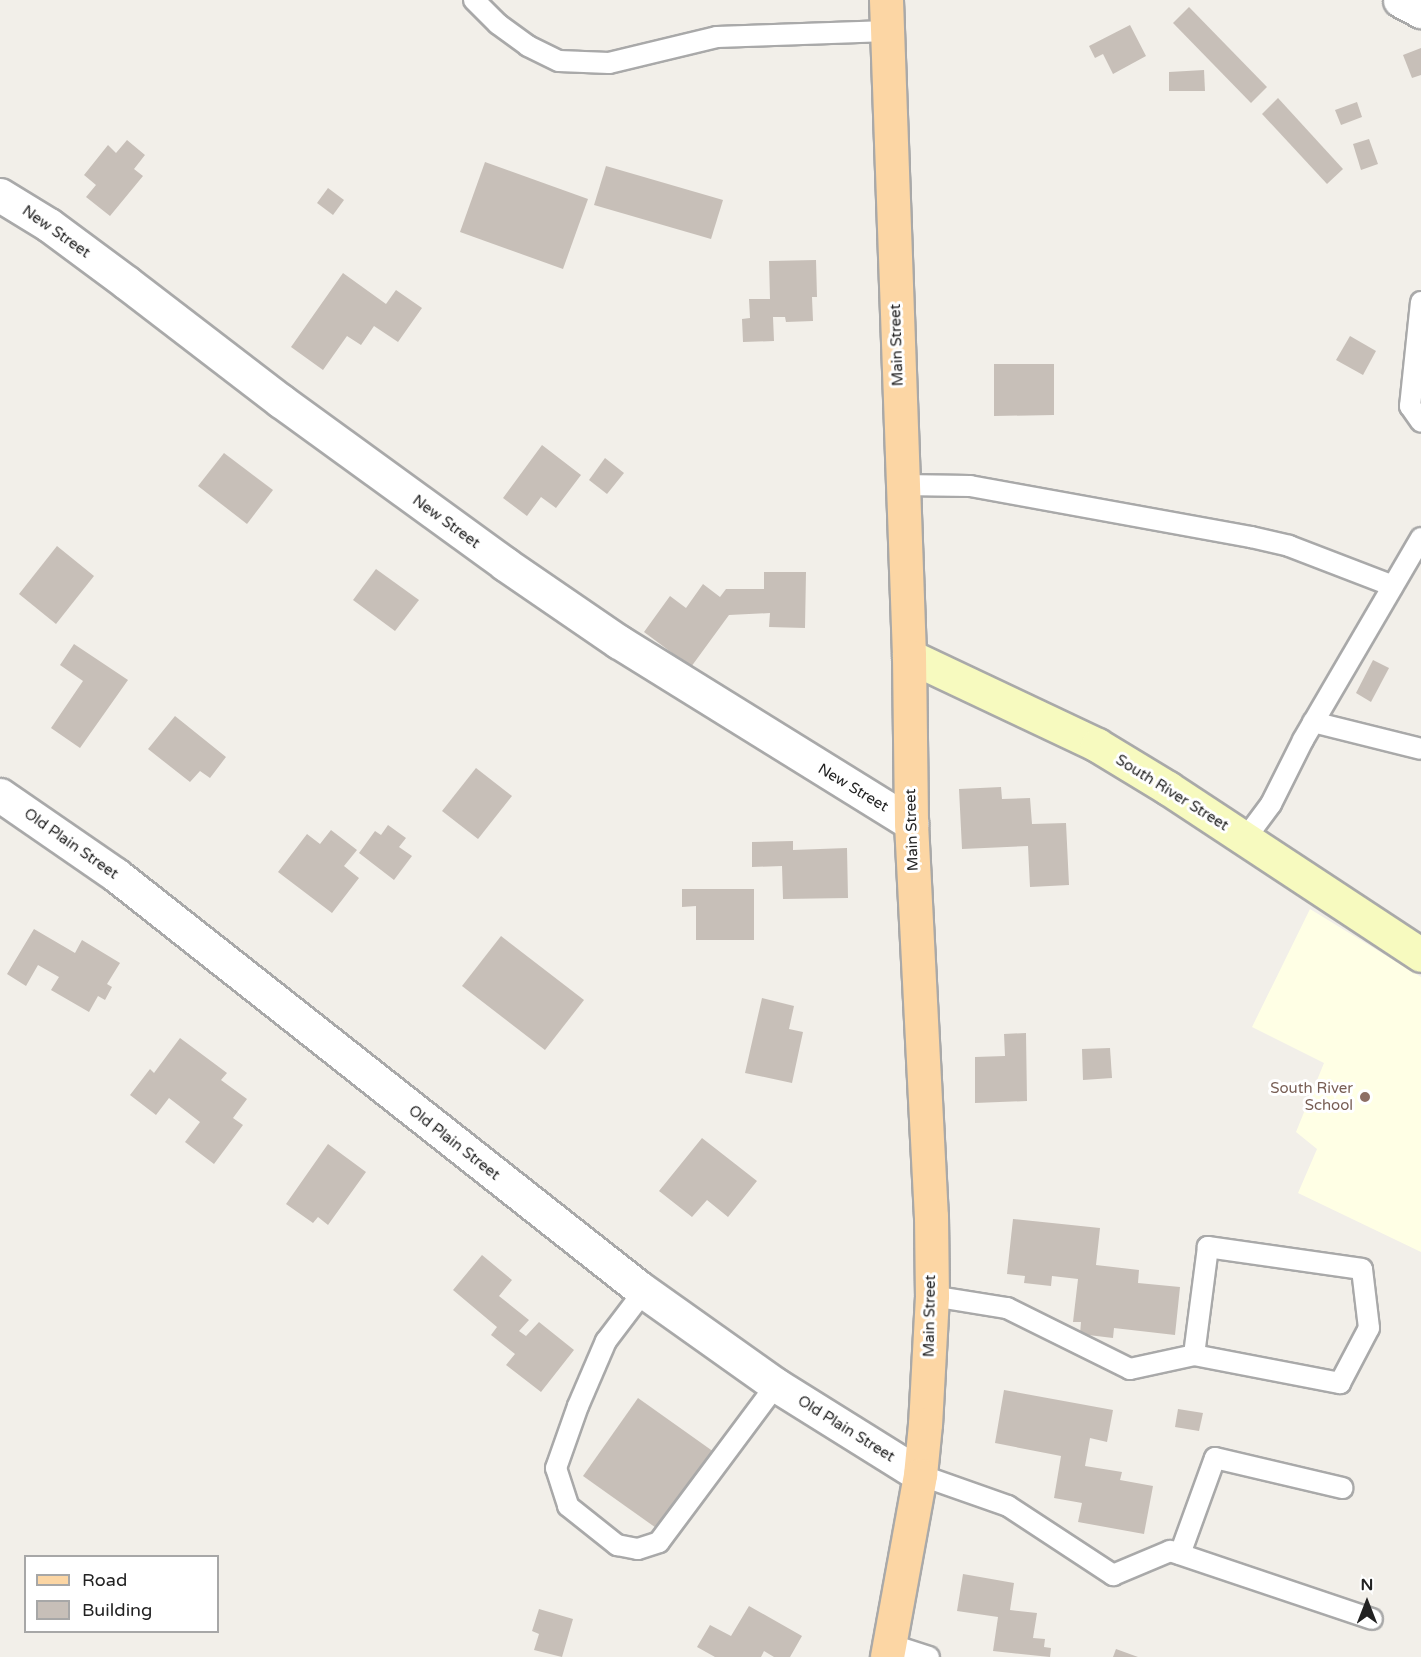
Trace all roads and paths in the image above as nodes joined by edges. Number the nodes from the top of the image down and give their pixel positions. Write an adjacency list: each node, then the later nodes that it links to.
1 (474, 0): 4 (lane)
2 (1400, 0): 3 (street)
3 (1421, 11)
4 (887, 16): 8 (main road, Main Street)
5 (0, 195): 15 (street, New Street)
6 (1421, 302): 7 (lane)
7 (1421, 422)
8 (902, 485): 10 (lane); 11 (main road, Main Street)
9 (1421, 538): 10 (lane)
10 (1393, 586): 12 (lane)
11 (909, 656): 15 (main road, Main Street); 16 (street, South River Street)
12 (1313, 722): 13 (lane); 16 (lane)
13 (1421, 749)
14 (0, 795): 18 (street, Old Plain Street)
15 (911, 823): 19 (main road, Main Street)
16 (1245, 839): 17 (street, South River Street)
17 (1421, 955)
18 (644, 1291): 21 (street, Old Plain Street); 21 (lane)
19 (932, 1296): 20 (lane); 22 (main road, Main Street)
20 (1194, 1356): 20 (lane)
21 (776, 1385): 22 (street, Old Plain Street)
22 (920, 1475): 24 (lane); 26 (main road, Main Street)
23 (1343, 1488): 24 (lane)
24 (1180, 1554): 25 (lane)
25 (1372, 1618)
26 (888, 1650): 27 (lane)
27 (929, 1657)

